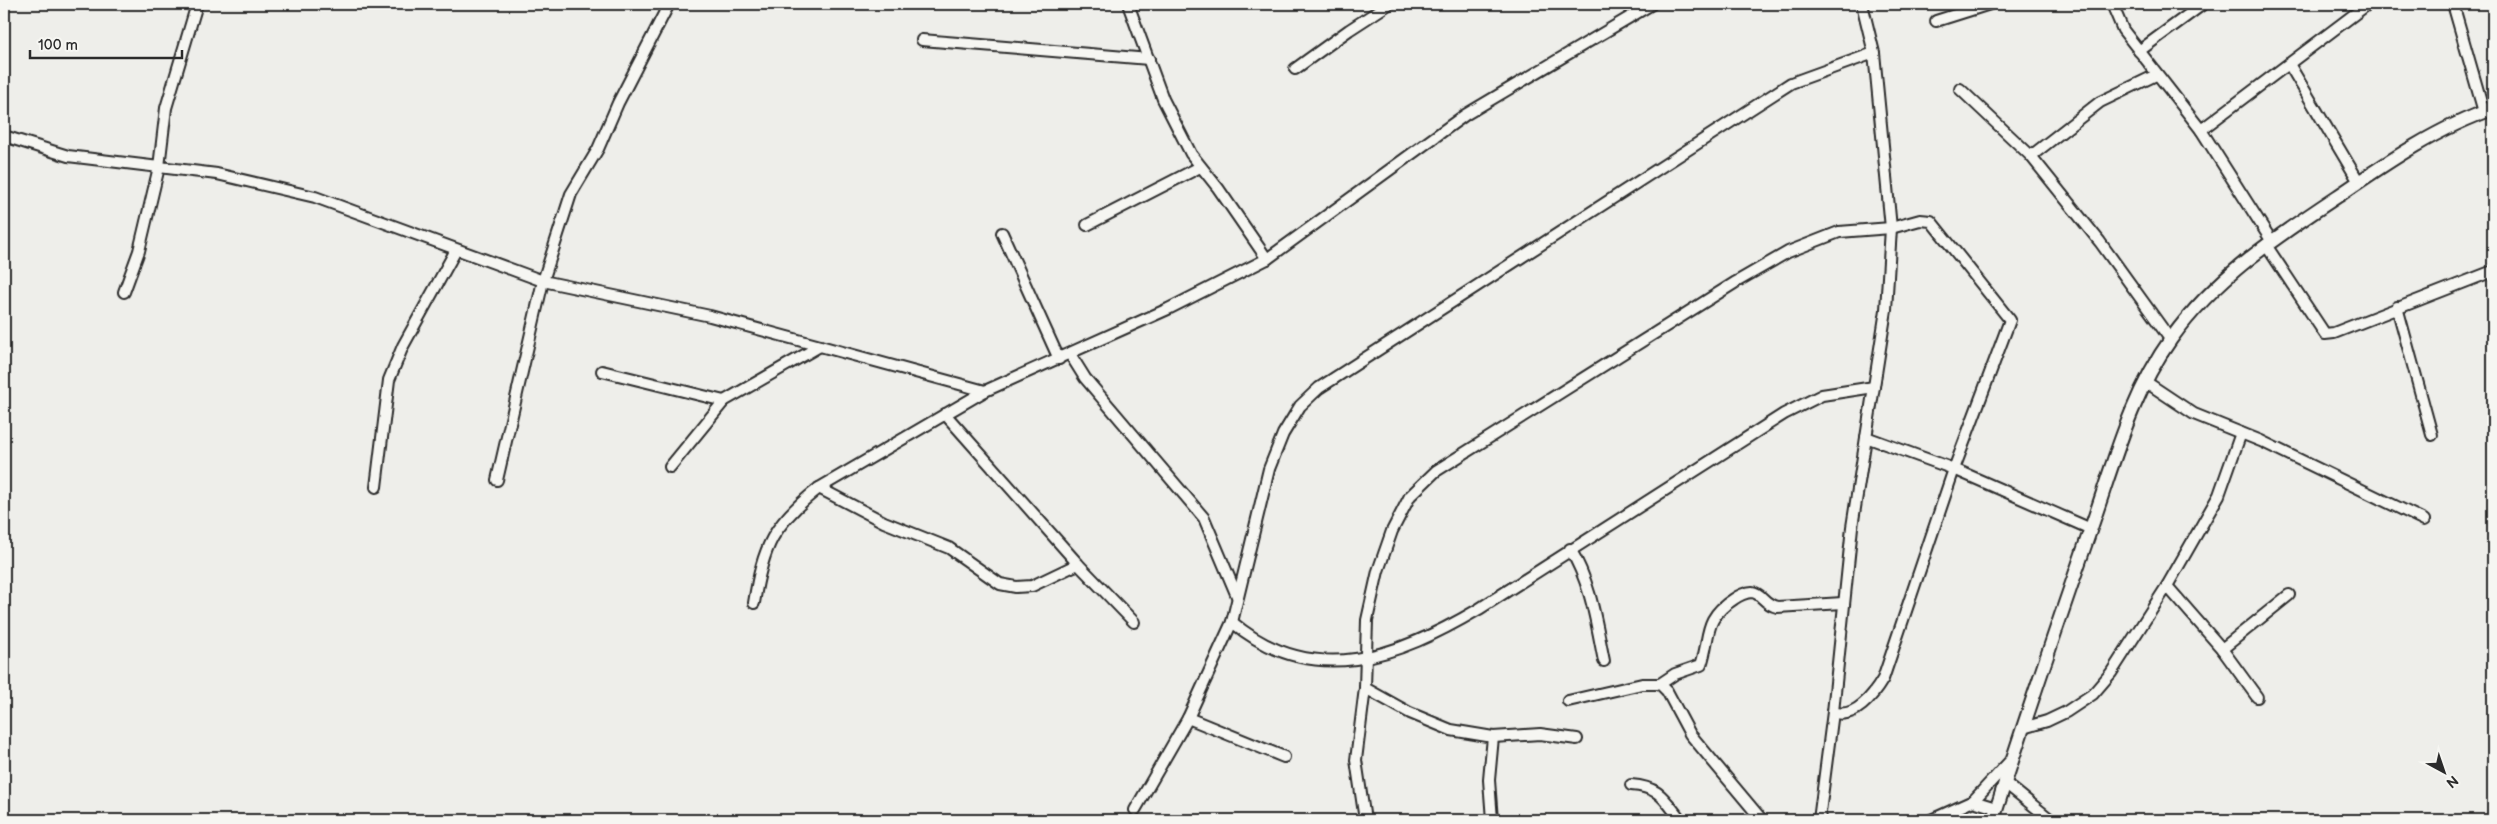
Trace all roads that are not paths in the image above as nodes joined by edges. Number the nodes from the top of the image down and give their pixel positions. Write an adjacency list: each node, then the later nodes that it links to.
1 (197, 4): 25 (street)
2 (669, 4): 35 (street)
3 (1128, 4): 16 (street)
4 (1389, 4): 18 (street)
5 (1652, 4): 33 (street)
6 (1862, 4): 15 (street)
7 (1990, 4): 12 (street)
8 (2112, 4): 14 (street)
9 (2203, 4): 14 (street)
10 (2369, 4): 17 (street)
11 (2453, 4): 21 (street)
12 (1936, 21)
13 (922, 40): 16 (street)
14 (2139, 51): 19 (street)
15 (1874, 53): 29 (street); 62 (street)
16 (1149, 59): 26 (street)
17 (2289, 64): 22 (street); 27 (street)
18 (1295, 69)
19 (2156, 75): 22 (street); 24 (street)
20 (1960, 89): 24 (street)
21 (2489, 110): 27 (street)
22 (2201, 130): 31 (street)
23 (4, 136): 25 (street)
24 (2031, 156): 38 (street)
25 (159, 167): 32 (street); 36 (street)
26 (1200, 168): 28 (street); 33 (street)
27 (2359, 182): 31 (street)
28 (1086, 225)
29 (1891, 228): 44 (street); 52 (street); 68 (street)
30 (1002, 233): 41 (street)
31 (2269, 242): 37 (street); 38 (street)
32 (456, 250): 35 (street); 54 (street)
33 (1268, 259): 40 (street)
34 (2493, 271): 37 (street)
35 (544, 281): 39 (street); 53 (street)
36 (124, 292)
37 (2397, 307): 49 (street)
38 (2170, 340): 43 (street)
39 (820, 346): 45 (street); 46 (street)
40 (1070, 354): 41 (street); 62 (street)
41 (1059, 359): 45 (street)
42 (602, 371): 46 (street)
43 (2146, 382): 48 (street); 57 (street)
44 (1874, 386): 50 (street); 58 (street)
45 (984, 391): 47 (street)
46 (724, 402): 51 (street)
47 (945, 414): 55 (street); 59 (street)
48 (2241, 433): 56 (street); 60 (street)
49 (2432, 435)
50 (1866, 437): 52 (street); 64 (street)
51 (670, 467)
52 (1954, 469): 57 (street); 74 (street)
53 (497, 480)
54 (376, 487)
55 (819, 488): 59 (street); 63 (street)
56 (2424, 520)
57 (2091, 529): 76 (street)
58 (1570, 549): 68 (street); 69 (street)
59 (1078, 564): 65 (street)
60 (2167, 586): 67 (street); 76 (street)
61 (2289, 595): 67 (street)
62 (1237, 596): 66 (street)
63 (754, 603)
64 (1843, 603): 70 (street); 74 (street)
65 (1134, 622)
66 (1232, 622): 68 (street); 75 (street)
67 (2222, 649): 72 (street)
68 (1365, 659): 71 (street)
69 (1604, 661)
70 (1660, 684): 73 (street); 89 (street)
71 (1365, 688): 77 (street); 86 (street)
72 (2258, 697)
73 (1568, 701)
74 (1833, 712): 90 (street)
75 (1188, 718): 79 (street); 84 (street)
76 (2023, 728): 80 (street)
77 (1493, 737): 78 (street); 87 (street)
78 (1577, 739)
79 (1284, 757)
80 (2012, 759): 81 (street); 83 (street)
81 (2004, 782): 85 (street); 92 (street)
82 (1631, 785): 88 (street)
83 (1973, 801): 85 (street); 91 (street)
84 (1135, 810)
85 (1994, 814)
86 (1365, 820)
87 (1492, 820)
88 (1681, 820)
89 (1762, 820)
90 (1819, 820)
91 (1932, 820)
92 (2051, 820)

